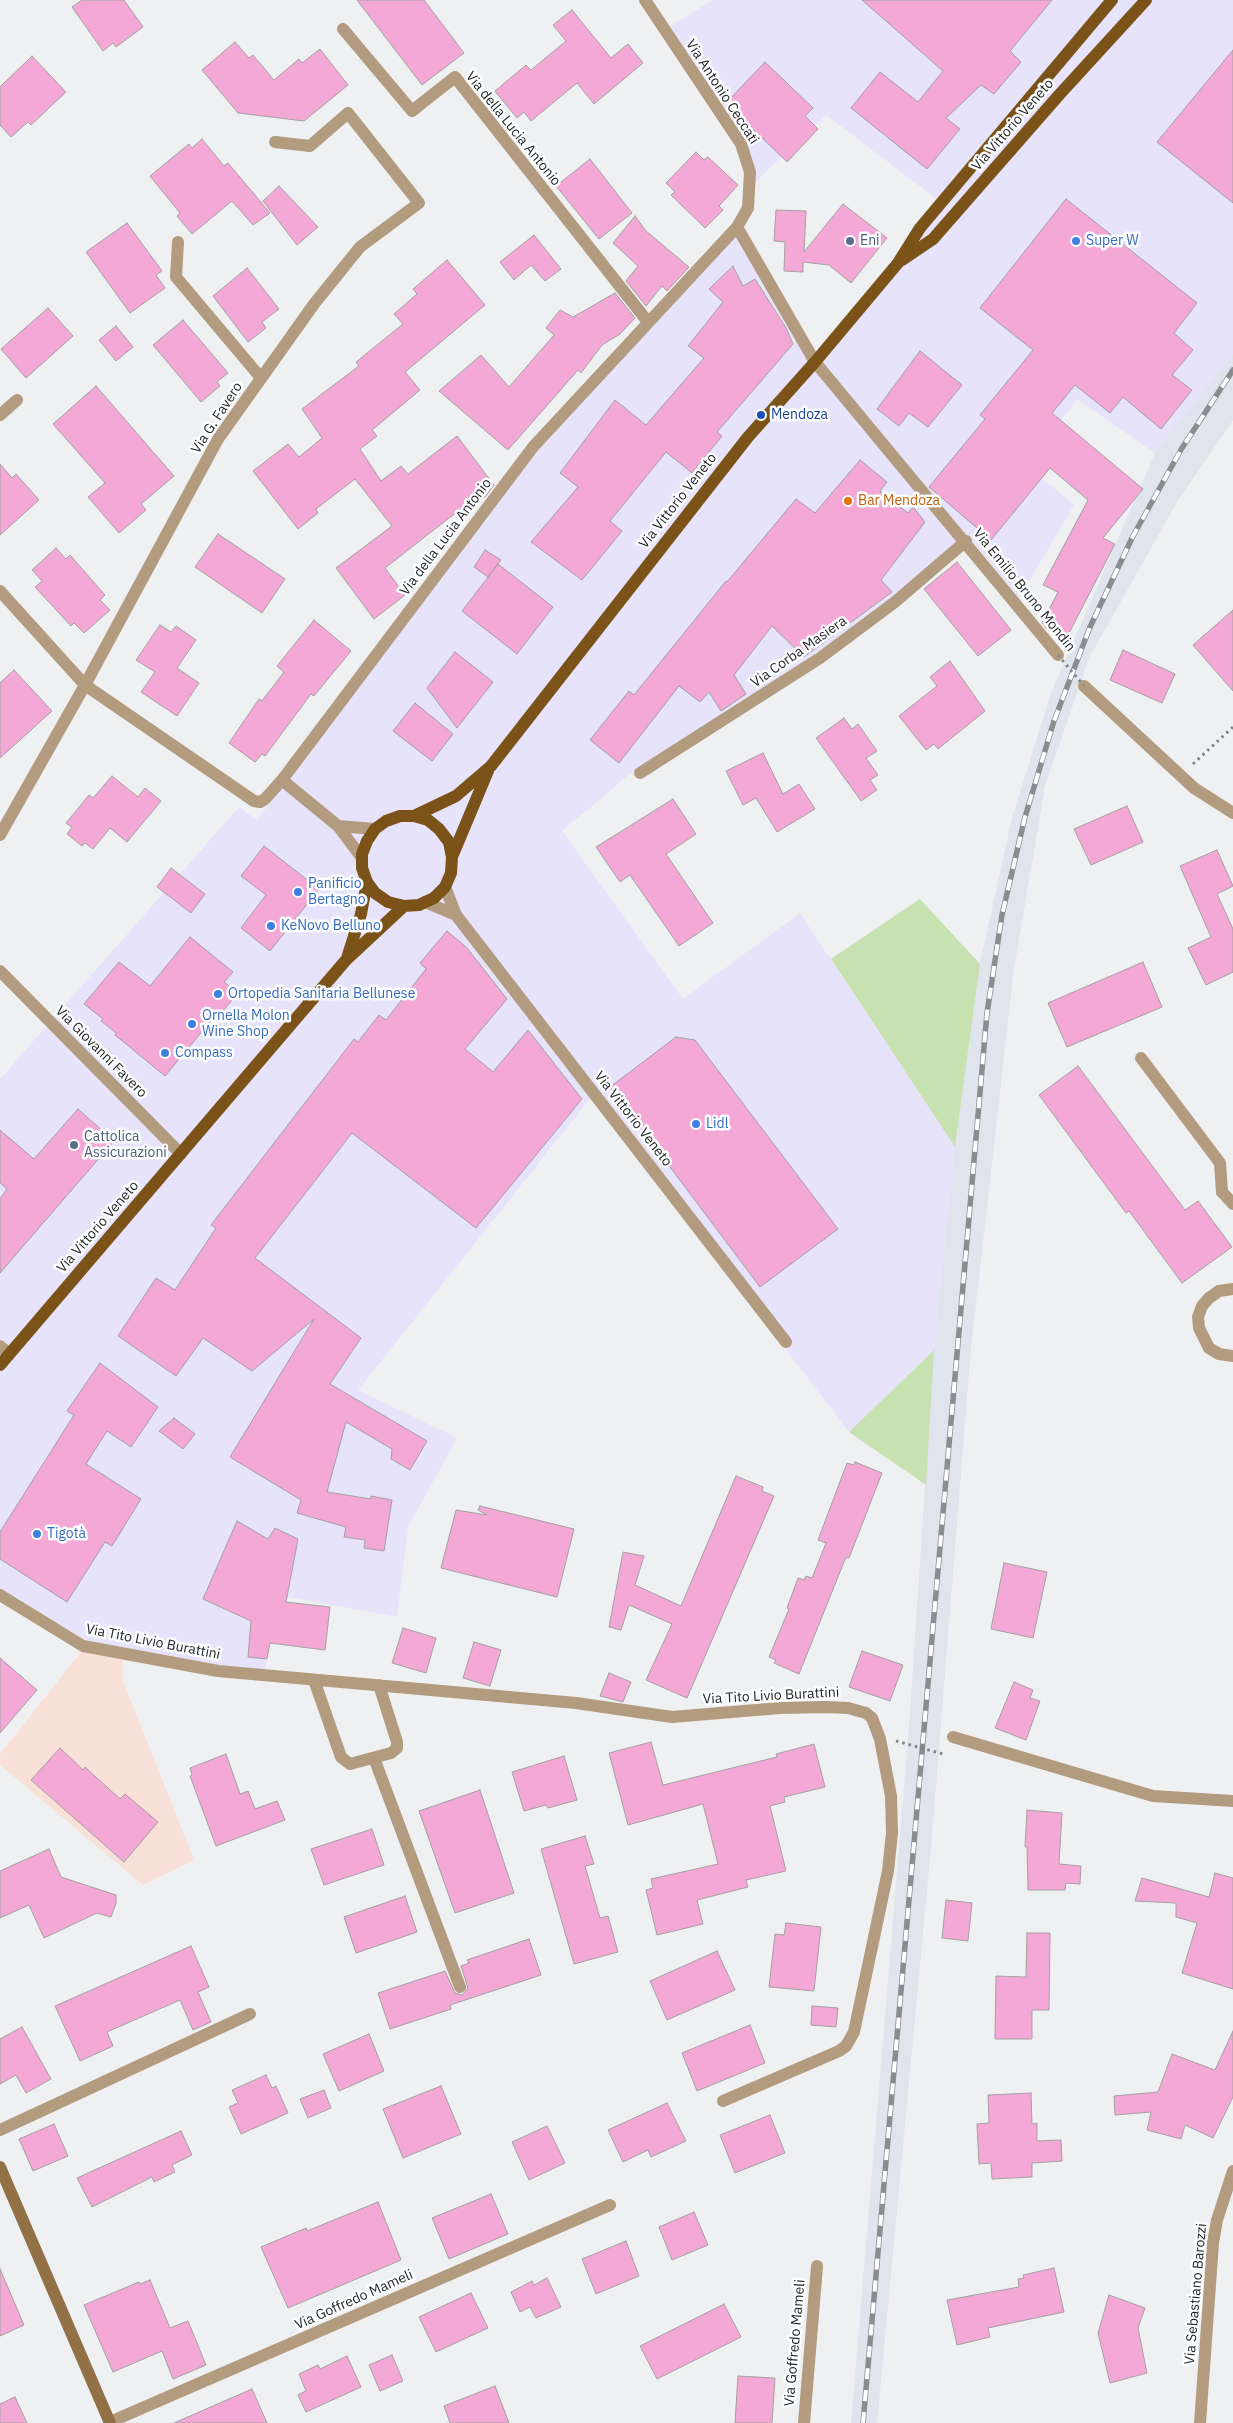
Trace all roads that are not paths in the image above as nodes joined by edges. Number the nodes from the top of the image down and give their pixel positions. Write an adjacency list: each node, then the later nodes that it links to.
1 (645, 0): 6 (street, Via Antonio Ceccati)
2 (1112, 0): 8 (main road, Via Vittorio Veneto)
3 (1146, 0): 8 (main road, Via Vittorio Veneto)
4 (343, 29): 9 (street, Via della Lucia Antonio)
5 (275, 142): 11 (street, Via G. Favero)
6 (737, 227): 9 (street, Via della Lucia Antonio); 10 (street)
7 (178, 242): 11 (street)
8 (898, 263): 10 (main road, Via Vittorio Veneto)
9 (648, 322): 21 (street, Via della Lucia Antonio)
10 (815, 362): 14 (street, Via Emilio Bruno Mondin); 19 (main road, Via Vittorio Veneto)
11 (261, 378): 17 (street, Via G. Favero)
12 (17, 400): 13 (street)
13 (0, 414)
14 (966, 541): 16 (street, Via Emilio Bruno Mondin); 20 (street, Via Corba Masiera)
15 (0, 591): 17 (street, Via della Lucia Antonio)
16 (1058, 655)
17 (85, 685): 21 (street, Via della Lucia Antonio); 26 (street)
18 (1084, 686): 22 (street)
19 (491, 766): 23 (main road, Via Vittorio Veneto); 27 (main road, Via Vittorio Veneto)
20 (640, 773)
21 (282, 780): 24 (street)
22 (1233, 813)
23 (414, 816): 25 (main road, Via Vittorio Veneto); 27 (main road)
24 (338, 826): 25 (street); 28 (street)
25 (375, 829): 28 (main road)
26 (0, 835)
27 (452, 857): 30 (main road, Via Vittorio Veneto)
28 (362, 858): 29 (main road, Via Vittorio Veneto)
29 (367, 882): 32 (main road); 34 (main road, Via Vittorio Veneto)
30 (445, 887): 31 (main road); 33 (street)
31 (426, 902): 32 (main road); 33 (street)
32 (404, 906): 34 (main road, Via Vittorio Veneto)
33 (456, 916): 40 (street, Via Vittorio Veneto)
34 (346, 960): 37 (main road, Via Vittorio Veneto)
35 (0, 971): 37 (street, Via Giovanni Favero)
36 (1141, 1058): 38 (street)
37 (180, 1154): 41 (main road, Via Vittorio Veneto)
38 (1233, 1204)
39 (1233, 1289): 42 (street)
40 (786, 1342)
41 (5, 1350): 43 (main road, Via Vittorio Veneto)
42 (1233, 1356)
43 (0, 1365)
44 (0, 1595): 45 (street, Via Tito Livio Burattini)
45 (314, 1680): 46 (street, Via Tito Livio Burattini); 48 (street)
46 (379, 1686): 48 (street); 52 (street, Via Tito Livio Burattini)
47 (953, 1737): 49 (street)
48 (374, 1758): 50 (street)
49 (1233, 1801)
50 (460, 1986)
51 (250, 2014): 53 (street)
52 (723, 2101)
53 (0, 2130)
54 (0, 2167): 58 (street, Via Goffredo Mameli)
55 (1233, 2171): 60 (street, Via Sebastiano Barozzi)
56 (610, 2205): 58 (street, Via Goffredo Mameli)
57 (817, 2266): 59 (street, Via Goffredo Mameli)
58 (110, 2423)
59 (804, 2423)
60 (1200, 2423)

